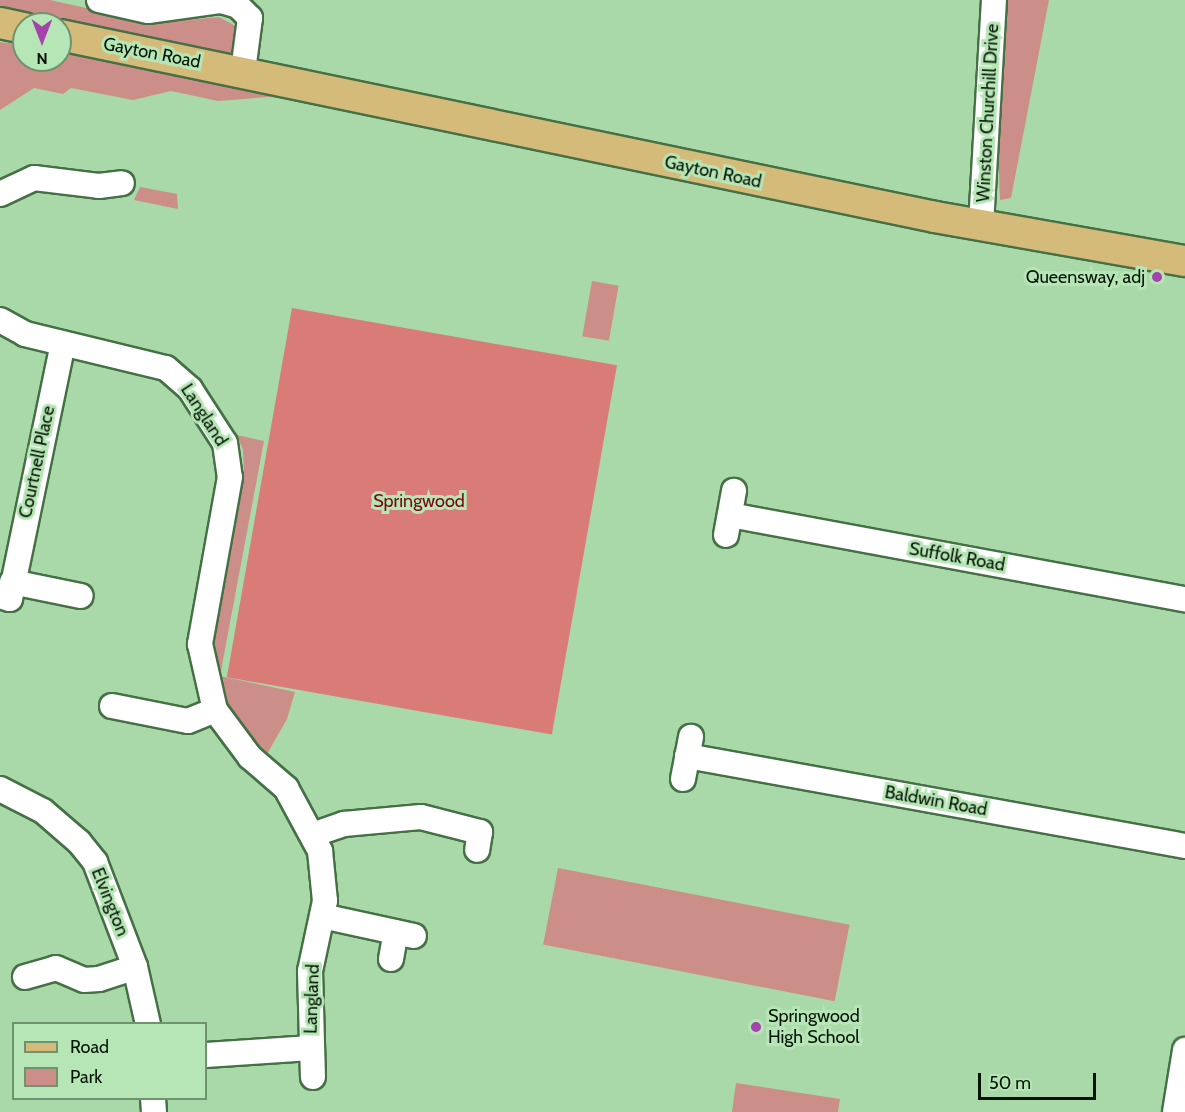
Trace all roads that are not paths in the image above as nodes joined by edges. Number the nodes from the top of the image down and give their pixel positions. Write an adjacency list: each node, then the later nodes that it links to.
1 (99, 0): 4 (street)
2 (994, 0): 7 (street, Winston Churchill Drive)
3 (72, 37): 4 (main road, Gayton Road)
4 (243, 71): 7 (main road, Gayton Road)
5 (122, 183): 6 (street)
6 (0, 194)
7 (981, 225): 8 (main road, Gayton Road)
8 (1185, 261)
9 (0, 320): 10 (street, Langland)
10 (63, 343): 12 (street, Courtnell Place); 16 (street, Langland)
11 (734, 491): 14 (street, Suffolk Road)
12 (6, 589): 13 (street, Courtnell Place)
13 (81, 596)
14 (1185, 599)
15 (112, 706): 16 (street)
16 (215, 710): 20 (street, Langland)
17 (687, 757): 21 (street, Baldwin Road)
18 (0, 789): 24 (street, Elvington)
19 (480, 833): 20 (street)
20 (315, 834): 22 (street, Langland)
21 (1185, 846)
22 (322, 916): 23 (street); 27 (street, Langland)
23 (391, 959)
24 (135, 967): 25 (street); 26 (street, Elvington)
25 (25, 978)
26 (148, 1022)
27 (310, 1048): 29 (street, Langland); 30 (street, Langland)
28 (1185, 1050): 31 (street)
29 (207, 1055)
30 (313, 1077)
31 (1175, 1112)

